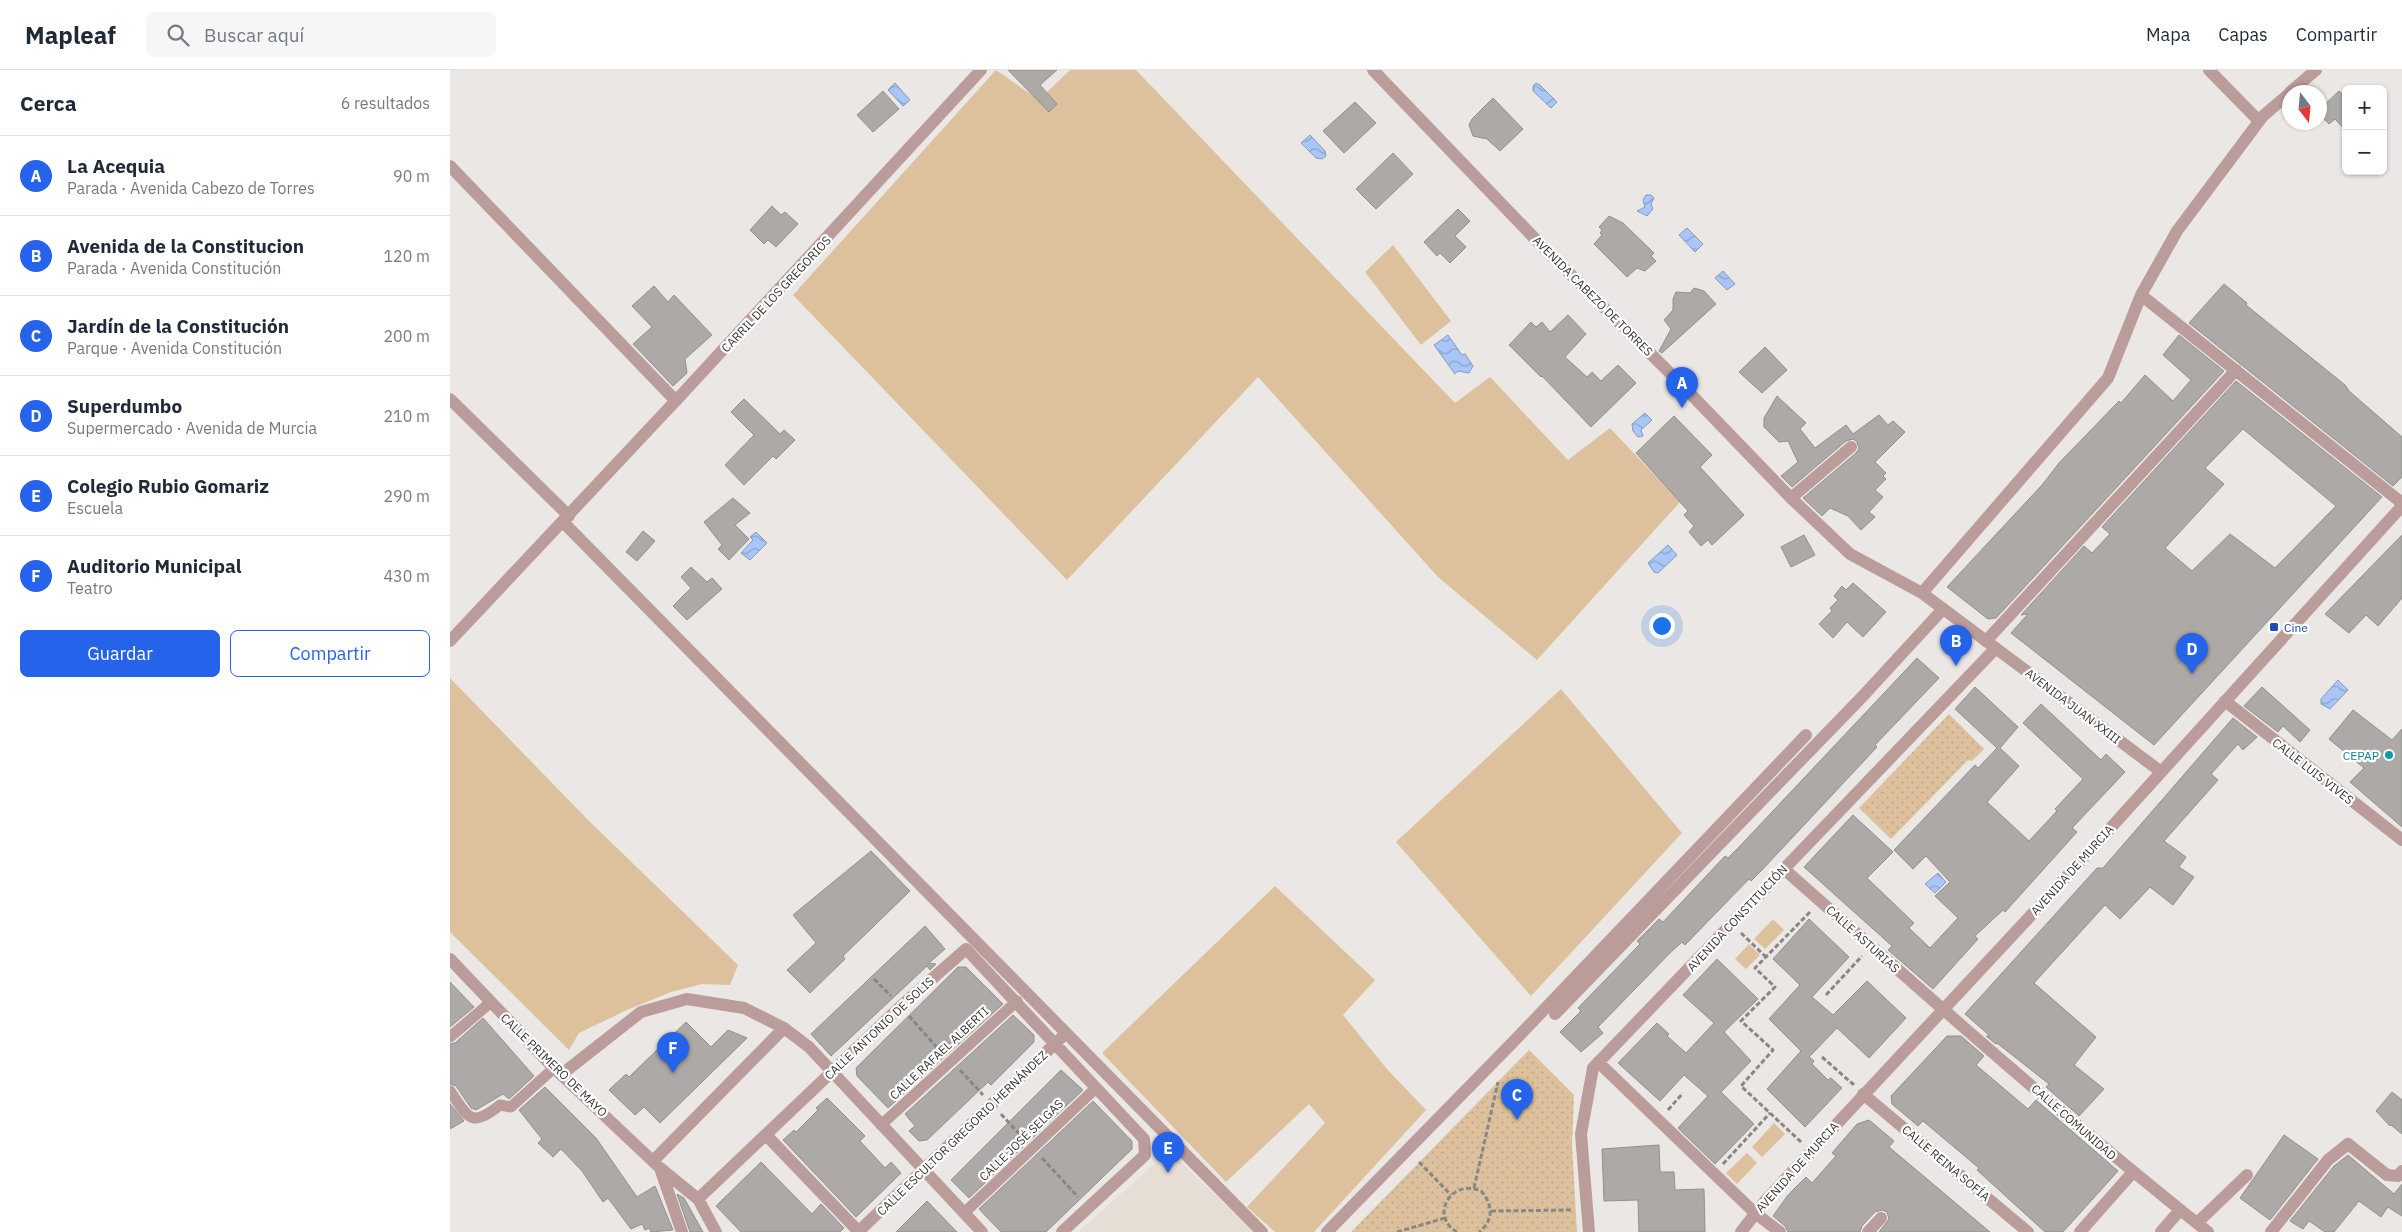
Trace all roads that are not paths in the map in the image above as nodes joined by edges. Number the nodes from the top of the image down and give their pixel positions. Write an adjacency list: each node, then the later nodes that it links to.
1 (981, 70): 12 (street, CARRIL DE LOS GREGORIOS)
2 (1373, 70): 14 (street, AVENIDA CABEZO DE TORRES)
3 (2209, 70): 7 (street)
4 (2316, 70): 5 (street)
5 (2299, 85)
6 (2282, 100): 7 (street)
7 (2259, 121): 9 (street)
8 (450, 166): 12 (street)
9 (2141, 295): 10 (street); 17 (street)
10 (2236, 370): 15 (street); 20 (street, AVENIDA CONSTITUCIÓN)
11 (450, 399): 16 (street)
12 (676, 401): 16 (street, CARRIL DE LOS GREGORIOS)
13 (1851, 447): 14 (street)
14 (1791, 498): 17 (street, AVENIDA CABEZO DE TORRES)
15 (2402, 504): 21 (street, AVENIDA DE MURCIA)
16 (566, 519): 19 (street, CARRIL DE LOS GREGORIOS); 33 (street)
17 (1922, 593): 18 (street, AVENIDA CABEZO DE TORRES)
18 (1943, 609): 20 (street, AVENIDA CABEZO DE TORRES); 30 (street)
19 (450, 641)
20 (1990, 645): 23 (street, AVENIDA JUAN XXIII); 25 (street, AVENIDA CONSTITUCIÓN)
21 (2225, 702): 23 (street, AVENIDA DE MURCIA); 24 (street, CALLE LUIS VIVES)
22 (1806, 735): 59 (street)
23 (2160, 771): 29 (street, AVENIDA DE MURCIA)
24 (2402, 840)
25 (1784, 868): 29 (street, CALLE ASTURIAS); 34 (street, AVENIDA CONSTITUCIÓN)
26 (450, 959): 28 (street, CALLE PRIMERO DE MAYO)
27 (1017, 1001): 33 (street, CALLE ANTONIO DE SOLIS); 36 (street, CALLE ANTONIO DE SOLIS); 40 (street, CALLE RAFAEL ALBERTI)
28 (491, 1002): 32 (street); 35 (street, CALLE PRIMERO DE MAYO)
29 (1942, 1010): 39 (street, AVENIDA DE MURCIA); 45 (street, CALLE COMUNIDAD)
30 (1555, 1014)
31 (784, 1028): 35 (street); 36 (street); 42 (street)
32 (450, 1037)
33 (1061, 1039): 37 (street); 43 (street, CALLE ESCULTOR GREGORIO HERNÁNDEZ); 58 (street)
34 (1598, 1062): 50 (street); 60 (street, AVENIDA CONSTITUCIÓN)
35 (558, 1071): 38 (street); 42 (street, CALLE PRIMERO DE MAYO)
36 (832, 1072): 40 (street); 41 (street, CALLE ANTONIO DE SOLIS)
37 (1096, 1088): 49 (street, CALLE JOSÉ SELGAS); 57 (street)
38 (450, 1091)
39 (1864, 1094): 50 (street, AVENIDA DE MURCIA); 64 (street, CALLE REINA SOFÍA)
40 (881, 1126): 43 (street)
41 (766, 1135): 47 (street, CALLE ANTONIO DE SOLIS); 55 (street)
42 (657, 1165): 47 (street, CALLE PRIMERO DE MAYO); 53 (street, CALLE PRIMERO DE MAYO)
43 (922, 1171): 49 (street); 55 (street, CALLE ESCULTOR GREGORIO HERNÁNDEZ)
44 (2402, 1171): 68 (street)
45 (2133, 1172): 48 (street, CALLE COMUNIDAD); 65 (street)
46 (2248, 1175): 52 (street)
47 (698, 1199): 54 (street)
48 (2180, 1210): 52 (street, CALLE COMUNIDAD); 66 (street)
49 (964, 1213): 56 (street)
50 (1755, 1213): 61 (street, AVENIDA DE MURCIA); 62 (street)
51 (1880, 1218): 63 (street)
52 (2196, 1223): 67 (street, CALLE COMUNIDAD)
53 (682, 1232)
54 (716, 1232)
55 (859, 1232)
56 (982, 1232)
57 (1062, 1232)
58 (1262, 1232)
59 (1327, 1232)
60 (1589, 1232)
61 (1741, 1232)
62 (1780, 1232)
63 (1868, 1232)
64 (2028, 1232)
65 (2080, 1232)
66 (2160, 1232)
67 (2208, 1232)
68 (2271, 1232)

